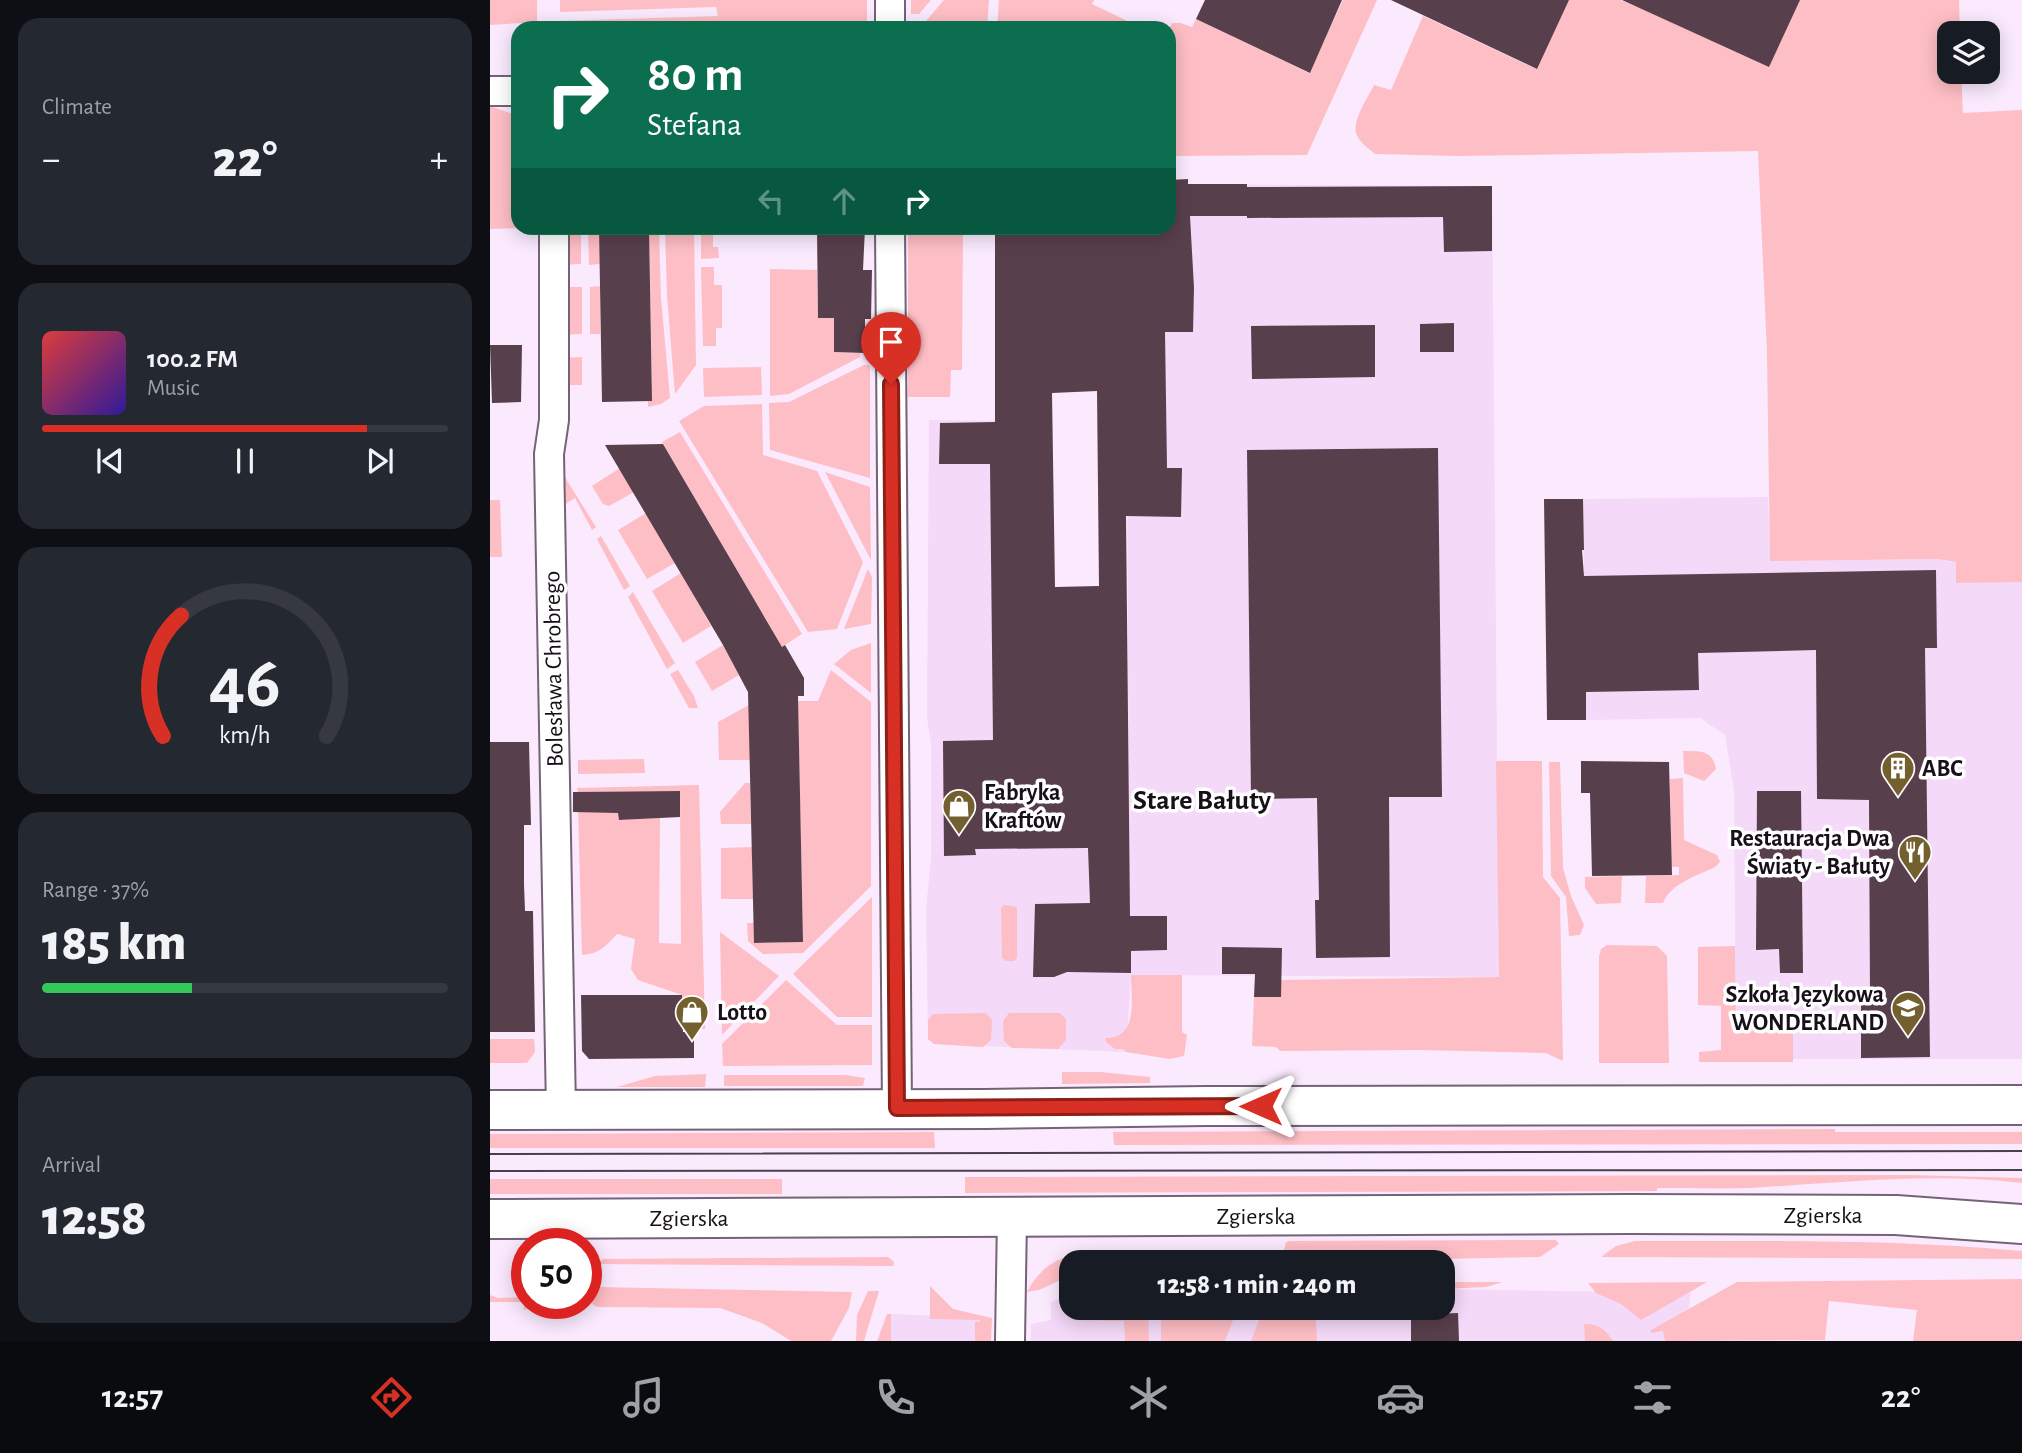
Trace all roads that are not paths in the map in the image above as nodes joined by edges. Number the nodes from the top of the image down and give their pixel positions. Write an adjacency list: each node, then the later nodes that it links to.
1 (890, 0): 2 (street)
2 (890, 21)
3 (490, 91): 4 (street)
4 (511, 91)
5 (554, 235): 10 (street, Bolesława Chrobrego)
6 (890, 235): 8 (street)
7 (2022, 1105): 8 (main road)
8 (897, 1108): 10 (main road)
9 (490, 1110): 10 (main road)
10 (561, 1110)
11 (1012, 1217): 12 (main road, Zgierska); 13 (main road, Zgierska); 14 (street)
12 (490, 1219)
13 (2022, 1224)
14 (1010, 1341)

